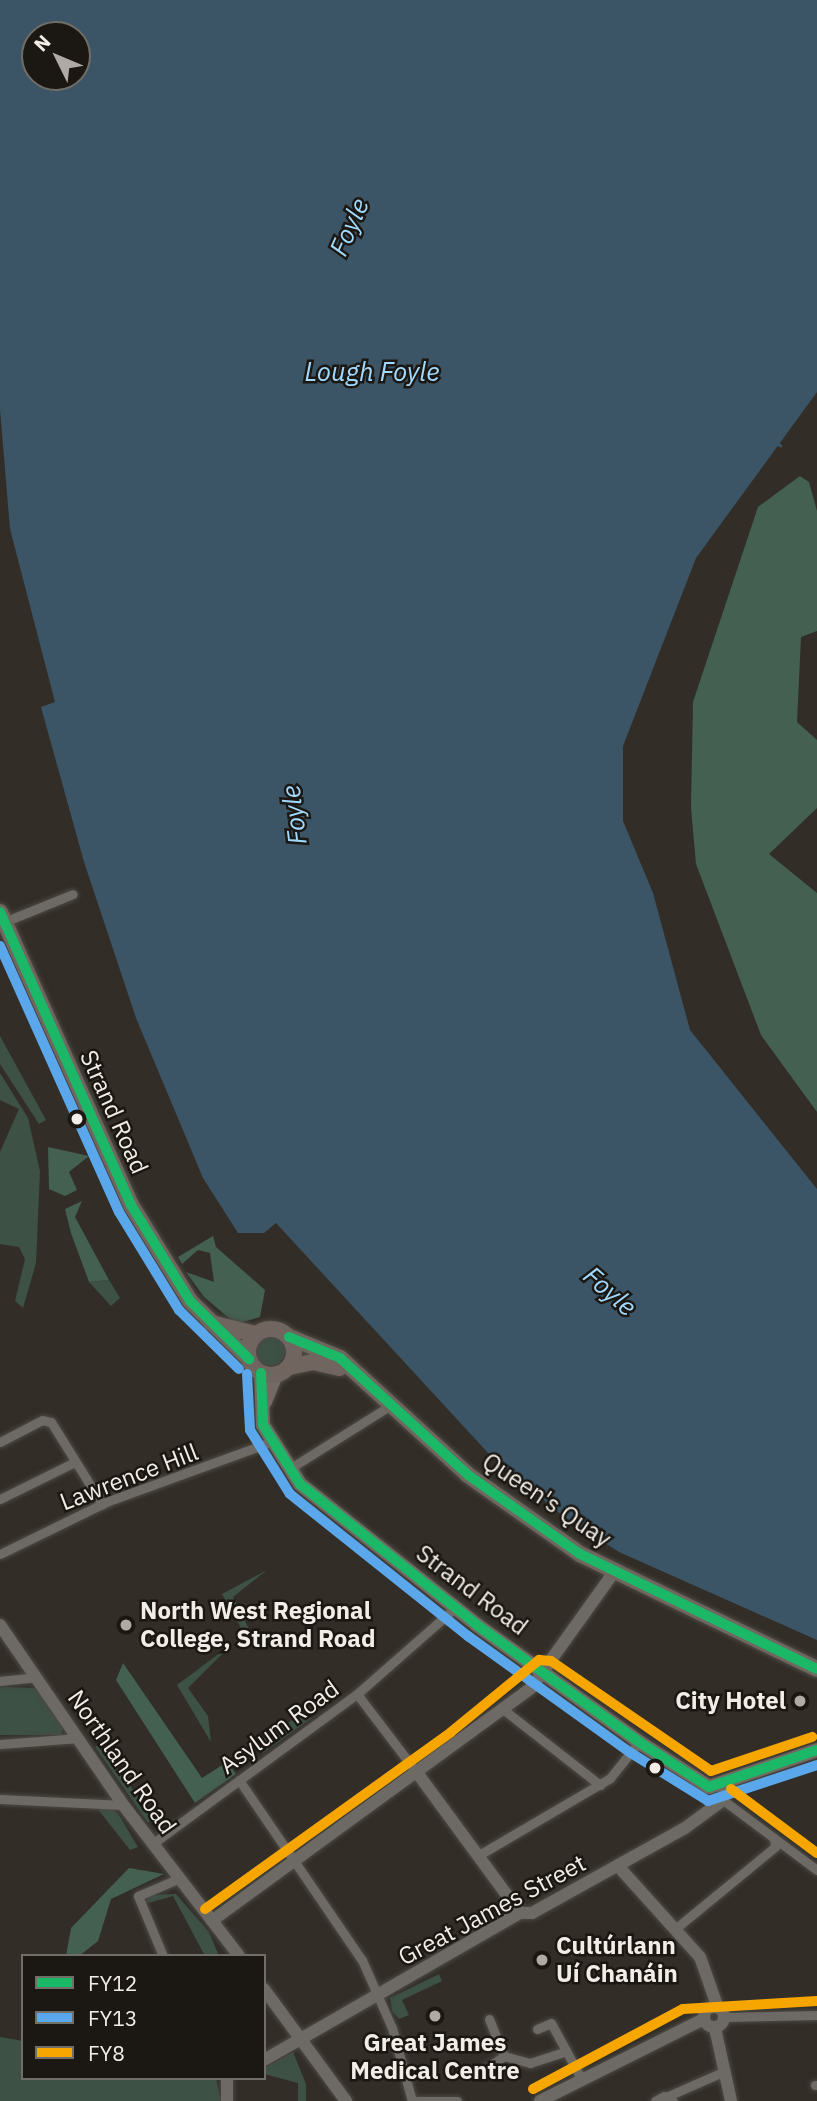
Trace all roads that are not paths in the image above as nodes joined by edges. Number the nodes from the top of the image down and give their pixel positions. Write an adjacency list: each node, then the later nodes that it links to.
1 (73, 894): 2 (street)
2 (2, 917): 3 (highway, Strand Road)
3 (206, 1321): 4 (highway); 6 (highway, Strand Road)
4 (255, 1334): 5 (highway); 6 (highway)
5 (289, 1337): 7 (highway, Queen's Quay); 8 (highway)
6 (249, 1359): 8 (highway)
7 (352, 1370): 8 (highway); 9 (highway, Queen's Quay)
8 (275, 1371): 10 (main road, Strand Road)
9 (391, 1405): 13 (street); 17 (highway, Queen's Quay)
10 (274, 1441): 13 (main road, Strand Road); 15 (street, Lawrence Hill)
11 (0, 1442): 12 (street)
12 (75, 1462): 14 (street); 15 (street)
13 (289, 1469): 18 (main road, Strand Road)
14 (0, 1499)
15 (102, 1504): 16 (street, Lawrence Hill)
16 (0, 1554)
17 (614, 1572): 20 (highway, Queen's Quay); 21 (main road)
18 (455, 1608): 21 (main road, Strand Road); 24 (street, Asylum Road)
19 (0, 1625): 22 (main road, Northland Road)
20 (817, 1669)
21 (543, 1673): 25 (main road); 27 (main road, Strand Road)
22 (36, 1677): 23 (street); 26 (main road, Northland Road)
23 (0, 1681)
24 (357, 1694): 30 (street); 31 (street, Asylum Road)
25 (504, 1710): 30 (main road); 32 (street)
26 (79, 1738): 28 (street); 37 (main road, Northland Road)
27 (639, 1742): 32 (street); 34 (main road, Strand Road)
28 (0, 1744)
29 (817, 1750): 33 (main road)
30 (418, 1774): 41 (main road); 42 (main road)
31 (239, 1780): 40 (street, Asylum Road); 42 (street)
32 (600, 1785): 41 (street)
33 (726, 1785): 34 (main road); 36 (main road)
34 (709, 1787): 38 (main road)
35 (0, 1799): 37 (street)
36 (723, 1800): 38 (main road, Great James Street); 39 (street)
37 (124, 1806): 40 (main road, Northland Road)
38 (710, 1812): 43 (main road, Great James Street)
39 (774, 1838): 44 (street); 48 (street)
40 (152, 1844): 45 (main road, Northland Road)
41 (479, 1854): 46 (main road)
42 (297, 1861): 47 (main road); 54 (street)
43 (618, 1866): 46 (main road, Great James Street); 48 (main road)
44 (817, 1870)
45 (180, 1878): 47 (main road, Northland Road); 50 (street)
46 (520, 1913): 54 (main road, Great James Street)
47 (213, 1920): 49 (main road, Northland Road)
48 (675, 1928): 55 (main road)
49 (223, 1934): 51 (main road); 52 (main road, Northland Road)
50 (162, 1954)
51 (227, 1954)
52 (238, 1954)
53 (266, 1992): 59 (main road)
54 (379, 1995): 59 (main road, Great James Street); 71 (street)
55 (714, 2013): 56 (street); 64 (main road); 65 (main road)
56 (817, 2015)
57 (489, 2019): 61 (street)
58 (537, 2029): 60 (street)
59 (300, 2038): 62 (main road, Great James Street); 70 (main road)
60 (566, 2052): 61 (street); 65 (street)
61 (505, 2056): 63 (street)
62 (266, 2059)
63 (482, 2071)
64 (723, 2072): 68 (street); 75 (main road)
65 (581, 2078): 67 (main road)
66 (229, 2080): 69 (main road)
67 (556, 2097): 73 (main road)
68 (671, 2099): 74 (street)
69 (228, 2101)
70 (346, 2101)
71 (412, 2101): 72 (street)
72 (457, 2101)
73 (540, 2101)
74 (655, 2101)
75 (731, 2101)

